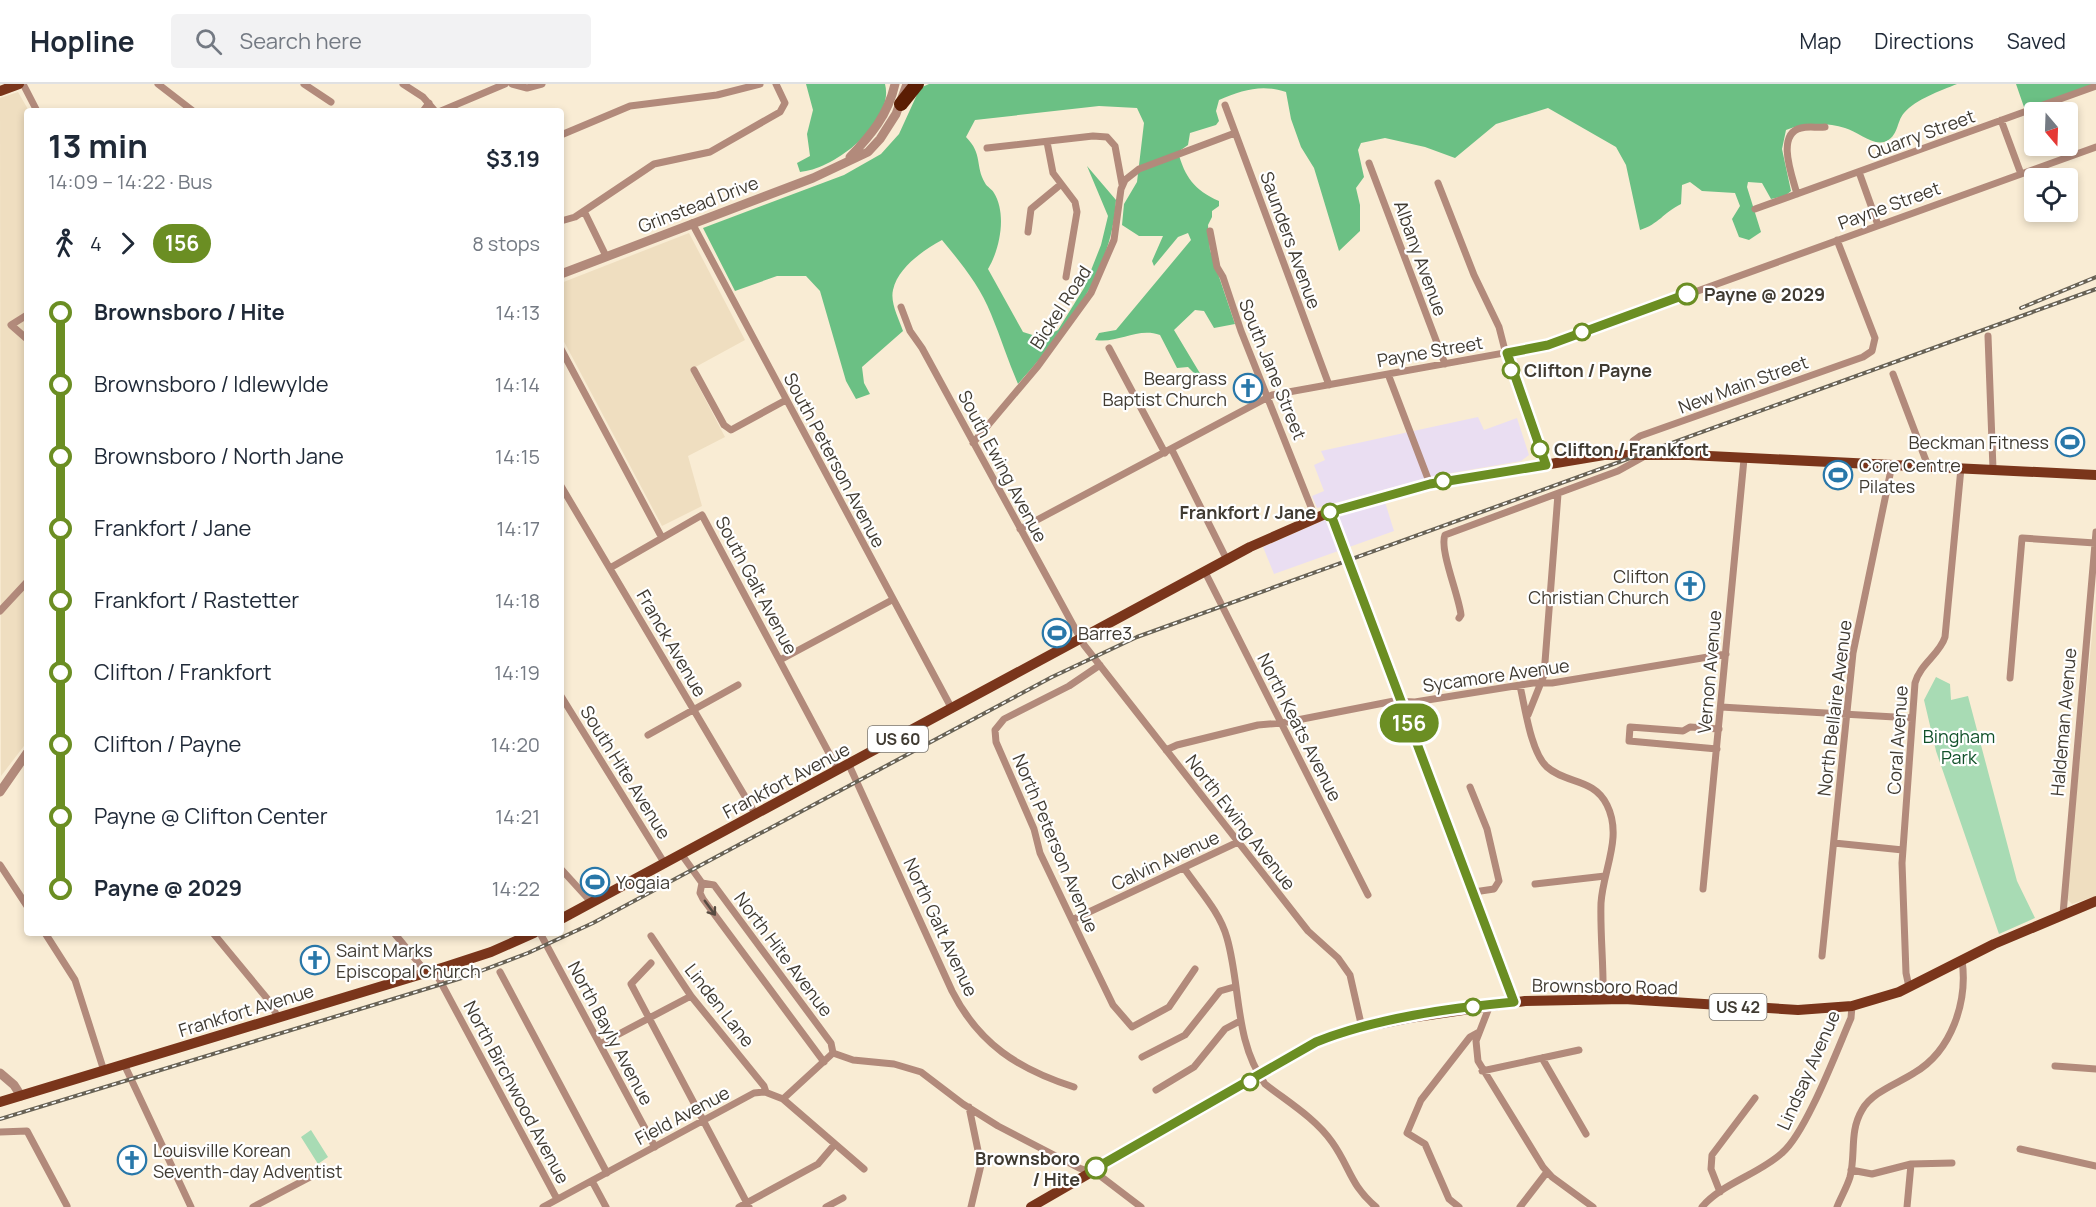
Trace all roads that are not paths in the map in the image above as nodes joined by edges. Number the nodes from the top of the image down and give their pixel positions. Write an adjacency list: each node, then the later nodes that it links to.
1 (21, 84): 14 (main road); 19 (street)
2 (158, 84): 20 (street)
3 (304, 84): 15 (street)
4 (403, 84): 16 (street)
5 (505, 84): 23 (street)
6 (512, 84): 7 (street)
7 (542, 84)
8 (760, 84): 27 (street)
9 (776, 84): 40 (street)
10 (895, 84): 31 (street, Grinstead Drive)
11 (907, 84): 17 (street, Grinstead Drive)
12 (917, 84): 17 (highway)
13 (2096, 86): 24 (street, Quarry Street)
14 (0, 89)
15 (332, 102)
16 (429, 103): 21 (street); 22 (street)
17 (901, 104): 31 (street, Grinstead Drive)
18 (1225, 105): 26 (street, Saunders Avenue)
19 (35, 108)
20 (189, 108)
21 (425, 108)
22 (433, 108)
23 (448, 108)
24 (2001, 120): 33 (street, Quarry Street); 34 (street)
25 (1825, 127): 38 (street)
26 (1235, 133): 36 (street); 61 (street, Saunders Avenue)
27 (564, 134)
28 (1047, 141): 30 (street); 36 (street, Bickel Road); 37 (street)
29 (2096, 147): 34 (street, Payne Street)
30 (987, 148)
31 (846, 162): 42 (street, Grinstead Drive)
32 (1369, 163): 57 (street, Albany Avenue)
33 (1859, 172): 38 (street, Quarry Street); 43 (street)
34 (2021, 174): 43 (street, Payne Street)
35 (1438, 183): 55 (street)
36 (1122, 184): 64 (street, Bickel Road)
37 (1060, 185): 45 (street); 49 (street)
38 (1797, 194): 39 (street, Quarry Street)
39 (1755, 209)
40 (584, 211): 41 (street); 47 (street)
41 (564, 220)
42 (693, 223): 47 (street, Grinstead Drive); 63 (street, South Peterson Avenue)
43 (1878, 225): 46 (street, Payne Street)
44 (1210, 231): 62 (street, South Jane Street)
45 (1028, 232)
46 (1837, 240): 55 (street, Payne Street); 66 (street, New Main Street)
47 (606, 256): 48 (street, Grinstead Drive)
48 (564, 273)
49 (1066, 277)
50 (901, 306): 64 (street, South Ewing Avenue)
51 (24, 317): 52 (street)
52 (24, 336)
53 (1988, 336): 73 (street)
54 (1109, 348): 65 (street)
55 (1507, 353): 57 (street, Payne Street); 69 (street)
56 (564, 355): 82 (street)
57 (1445, 364): 59 (street, Payne Street)
58 (694, 370): 63 (street)
59 (1388, 374): 61 (street, Payne Street); 75 (street)
60 (1893, 374): 71 (street)
61 (1329, 384): 62 (street, Payne Street)
62 (1268, 397): 65 (street, Payne Street); 79 (street, South Jane Street)
63 (786, 400): 88 (street, South Peterson Avenue)
64 (973, 443): 80 (street, South Ewing Avenue)
65 (1168, 451): 80 (street, Payne Street); 84 (street)
66 (1632, 454): 67 (main road, Frankfort Avenue / US 60); 69 (main road, Frankfort Avenue / US 60)
67 (1647, 454): 68 (main road, Frankfort Avenue / US 60); 77 (street)
68 (1744, 459): 70 (main road, Frankfort Avenue / US 60); 92 (street, Vernon Avenue)
69 (1546, 465): 75 (main road, Frankfort Avenue / US 60)
70 (1892, 465): 71 (main road, Frankfort Avenue / US 60); 104 (street, North Bellaire Avenue)
71 (1928, 466): 72 (main road, Frankfort Avenue / US 60)
72 (1961, 468): 73 (main road, Frankfort Avenue / US 60); 106 (street, Coral Avenue)
73 (1992, 469): 74 (main road, Frankfort Avenue / US 60)
74 (2096, 475)
75 (1430, 484): 78 (main road, Frankfort Avenue / US 60)
76 (564, 491): 85 (street, Franck Avenue)
77 (1558, 494): 90 (street); 96 (street)
78 (1330, 512): 79 (main road, Frankfort Avenue / US 60); 100 (street)
79 (1315, 518): 84 (main road, Frankfort Avenue / US 60)
80 (1020, 529): 91 (street, South Ewing Avenue)
81 (2096, 532): 83 (street, Haldeman Avenue)
82 (661, 537): 85 (street); 93 (street, South Galt Avenue)
83 (2095, 543): 95 (street); 135 (street, Haldeman Avenue)
84 (1227, 560): 86 (main road, Frankfort Avenue / US 60)
85 (610, 567): 103 (street, Franck Avenue)
86 (1205, 572): 91 (main road, Frankfort Avenue / US 60); 107 (street, North Keats Avenue)
87 (24, 585): 89 (street)
88 (892, 600): 93 (street); 102 (street, South Peterson Avenue)
89 (0, 611)
90 (1459, 618)
91 (1081, 639): 94 (street, North Ewing Avenue); 102 (main road, Frankfort Avenue / US 60)
92 (1726, 654): 96 (street, Sycamore Avenue); 101 (street, Vernon Avenue)
93 (780, 660): 114 (street, South Galt Avenue)
94 (1100, 665): 111 (street, North Ewing Avenue); 137 (street, North Peterson Avenue)
95 (2010, 678)
96 (1541, 684): 98 (street, Sycamore Avenue); 105 (street)
97 (738, 685): 103 (street)
98 (1520, 686): 100 (street, Sycamore Avenue); 105 (street)
99 (564, 701): 122 (street, South Hite Avenue)
100 (1402, 702): 107 (street, Sycamore Avenue); 130 (street)
101 (1721, 707): 104 (street); 108 (street, Vernon Avenue)
102 (952, 709): 113 (main road, Frankfort Avenue / US 60)
103 (694, 710): 109 (street); 117 (street, Franck Avenue)
104 (1847, 712): 106 (street); 119 (street, North Bellaire Avenue)
105 (1528, 716): 126 (street)
106 (1912, 718): 120 (street, Coral Avenue)
107 (1282, 723): 111 (street, Sycamore Avenue); 131 (street, North Keats Avenue)
108 (1719, 729): 110 (street, Vernon Avenue); 110 (street)
109 (648, 735)
110 (1717, 749): 129 (street, Vernon Avenue)
111 (1166, 750): 118 (street, North Ewing Avenue)
112 (24, 757): 116 (street)
113 (849, 765): 114 (main road, Frankfort Avenue / US 60); 174 (street, North Galt Avenue)
114 (838, 770): 117 (main road, Frankfort Avenue / US 60)
115 (1470, 788): 130 (street)
116 (0, 792)
117 (756, 815): 121 (main road, Frankfort Avenue / US 60)
118 (1238, 842): 124 (street, Calvin Avenue); 160 (street, North Ewing Avenue)
119 (1834, 843): 120 (street); 144 (street, North Bellaire Avenue)
120 (1903, 850): 151 (street, Coral Avenue)
121 (682, 855): 122 (main road, Frankfort Avenue / US 60); 127 (street, North Hite Avenue)
122 (665, 864): 134 (main road, Frankfort Avenue / US 60)
123 (0, 865): 132 (street)
124 (1184, 868): 137 (street, Calvin Avenue); 150 (street)
125 (564, 872): 134 (street)
126 (1605, 876): 128 (street); 153 (street)
127 (702, 884): 165 (street, North Hite Avenue, one-way to 165); 165 (street, North Hite Avenue)
128 (1535, 884)
129 (1703, 889)
130 (1474, 892): 154 (street)
131 (1368, 895)
132 (24, 901)
133 (2096, 901): 135 (main road, Brownsboro Road / US 42)
134 (591, 903): 136 (main road, Frankfort Avenue / US 60)
135 (2063, 914): 145 (main road, Brownsboro Road / US 42)
136 (564, 917)
137 (1072, 920): 147 (street, North Peterson Avenue)
138 (47, 936): 170 (street)
139 (215, 936): 158 (street)
140 (396, 936): 148 (street, North Birchwood Avenue)
141 (527, 936): 148 (main road, Frankfort Avenue)
142 (542, 936): 162 (street, North Bayly Avenue)
143 (651, 936): 152 (street, Linden Lane)
144 (1822, 956)
145 (1962, 960): 151 (main road, Brownsboro Road / US 42); 192 (street)
146 (651, 963): 157 (street)
147 (1195, 969)
148 (430, 971): 158 (main road, Frankfort Avenue); 200 (street, North Birchwood Avenue)
149 (500, 972): 195 (street)
150 (1234, 987): 159 (street); 164 (street)
151 (1909, 987): 156 (main road, Brownsboro Road / US 42)
152 (691, 996): 157 (street); 176 (street, Linden Lane)
153 (1604, 999): 154 (main road, Brownsboro Road / US 42); 156 (main road, Brownsboro Road / US 42)
154 (1514, 1002): 155 (main road, Brownsboro Road / US 42)
155 (1490, 1005): 160 (main road, Brownsboro Road / US 42); 161 (street)
156 (1852, 1006): 198 (street, Lindsay Avenue)
157 (650, 1017): 162 (street); 182 (street)
158 (278, 1018): 167 (main road, Frankfort Avenue)
159 (1240, 1021): 173 (street); 175 (street)
160 (1362, 1028): 173 (main road, Brownsboro Road / US 42)
161 (1479, 1032): 171 (street); 213 (street)
162 (600, 1044): 186 (street, North Bayly Avenue)
163 (1579, 1050): 166 (street)
164 (1142, 1057)
165 (829, 1058): 179 (street); 181 (street)
166 (1542, 1058): 171 (street); 184 (street)
167 (124, 1064): 170 (main road, Frankfort Avenue); 203 (street)
168 (2055, 1066): 169 (street)
169 (2096, 1069)
170 (104, 1071): 177 (main road, Frankfort Avenue)
171 (1482, 1071): 194 (street)
172 (0, 1073): 177 (street)
173 (1259, 1076): 193 (main road, Brownsboro Road / US 42); 212 (street)
174 (1074, 1087)
175 (1156, 1090)
176 (766, 1092): 179 (street); 182 (street, Field Avenue)
177 (21, 1096): 180 (main road, Frankfort Avenue)
178 (1755, 1098): 198 (street)
179 (783, 1099): 185 (street)
180 (0, 1102)
181 (969, 1107): 193 (street); 209 (street)
182 (702, 1121): 186 (street, Field Avenue); 201 (street)
183 (0, 1132): 202 (street)
184 (1586, 1134)
185 (835, 1144): 191 (street); 201 (street)
186 (655, 1147): 195 (street, Field Avenue)
187 (2020, 1149): 190 (street)
188 (1952, 1163): 189 (street)
189 (1911, 1164): 192 (street); 218 (street)
190 (2096, 1166)
191 (864, 1169)
192 (1851, 1170): 217 (street)
193 (1090, 1172): 210 (main road, Brownsboro Road / US 42); 211 (street)
194 (1547, 1172): 214 (street); 215 (street)
195 (607, 1173): 197 (street, Field Avenue)
196 (316, 1174): 204 (street)
197 (592, 1181): 200 (street, Field Avenue); 206 (street, North Birchwood Avenue)
198 (1720, 1192): 216 (street, Lindsay Avenue)
199 (843, 1198): 208 (street)
200 (557, 1199): 205 (street, Field Avenue)
201 (748, 1205): 207 (street)
202 (67, 1206)
203 (191, 1207)
204 (253, 1207)
205 (543, 1207)
206 (606, 1207)
207 (739, 1207)
208 (826, 1207)
209 (971, 1207)
210 (1031, 1207)
211 (1141, 1207)
212 (1376, 1207)
213 (1459, 1207)
214 (1520, 1207)
215 (1593, 1207)
216 (1702, 1207)
217 (1837, 1207)
218 (1907, 1207)

